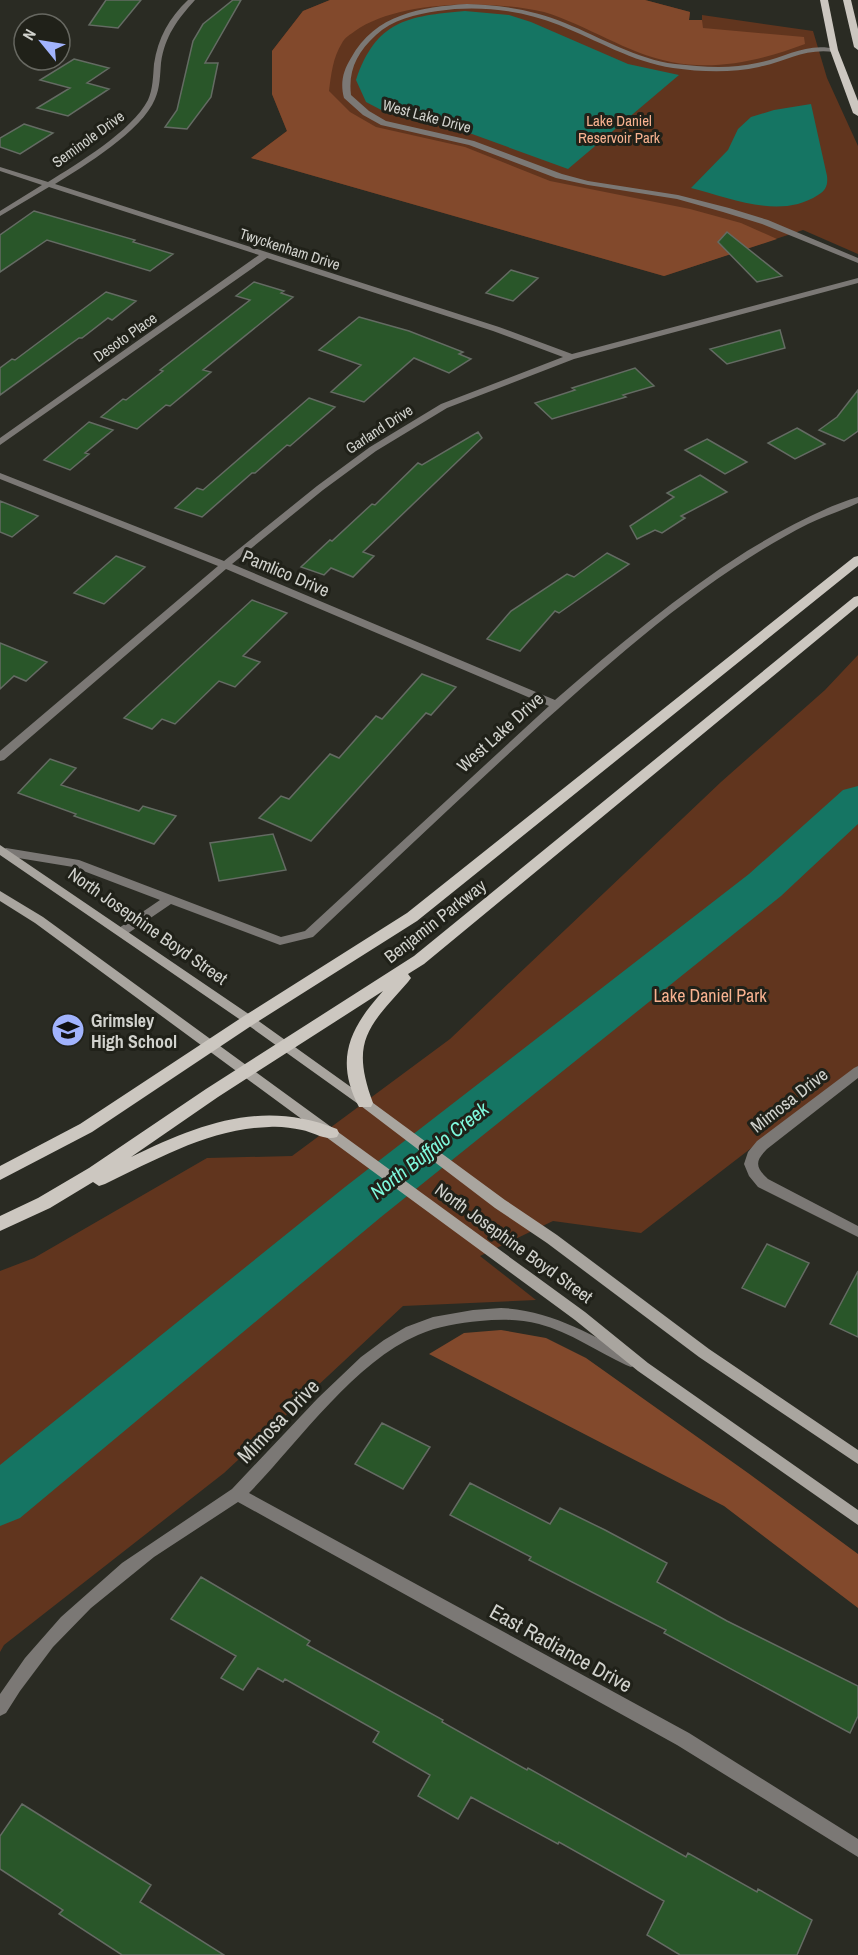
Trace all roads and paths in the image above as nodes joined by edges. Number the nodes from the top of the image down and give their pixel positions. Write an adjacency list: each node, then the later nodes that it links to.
1 (192, 0): 8 (street, Seminole Drive)
2 (824, 0): 5 (main road)
3 (848, 0): 4 (main road)
4 (858, 47)
5 (834, 50): 6 (main road); 11 (street, West Lake Drive)
6 (858, 113)
7 (0, 169): 8 (street, Twyckenham Drive)
8 (47, 184): 9 (street, Seminole Drive); 10 (street, Twyckenham Drive)
9 (0, 214)
10 (266, 255): 13 (street, Twyckenham Drive); 14 (street, Desoto Place)
11 (858, 261)
12 (858, 280): 13 (street, Garland Drive)
13 (571, 357): 18 (street, Garland Drive)
14 (0, 442)
15 (0, 476): 18 (street, Pamlico Drive)
16 (858, 500): 20 (street, West Lake Drive)
17 (858, 560): 27 (main road, Benjamin Parkway)
18 (225, 566): 20 (street, Pamlico Drive); 21 (street, Garland Drive)
19 (858, 600): 26 (main road, Benjamin Parkway)
20 (557, 705): 24 (street, West Lake Drive)
21 (0, 757)
22 (3, 850): 24 (street, West Lake Drive); 25 (main road, North Josephine Boyd Street)
23 (0, 895): 28 (main road, North Josephine Boyd Street)
24 (168, 900): 25 (street)
25 (123, 932): 27 (main road, North Josephine Boyd Street)
26 (419, 960): 29 (main road, Benjamin Parkway); 32 (main road)
27 (249, 1020): 28 (main road, Benjamin Parkway); 29 (main road, North Josephine Boyd Street)
28 (210, 1047): 31 (main road, North Josephine Boyd Street); 34 (main road, Benjamin Parkway)
29 (284, 1047): 31 (main road, Benjamin Parkway); 32 (main road, North Josephine Boyd Street)
30 (858, 1071): 37 (street, Mimosa Drive)
31 (245, 1072): 33 (main road, North Josephine Boyd Street); 35 (main road, Benjamin Parkway)
32 (365, 1103): 39 (main road, North Josephine Boyd Street)
33 (331, 1132): 35 (main road); 38 (main road, North Josephine Boyd Street)
34 (0, 1174)
35 (44, 1203): 36 (main road, Benjamin Parkway)
36 (0, 1224)
37 (858, 1232)
38 (643, 1367): 40 (street, Mimosa Drive); 41 (main road, North Josephine Boyd Street)
39 (858, 1458)
40 (237, 1494): 42 (street, Mimosa Drive); 43 (street, East Radiance Drive)
41 (858, 1518)
42 (0, 1708)
43 (858, 1849)

